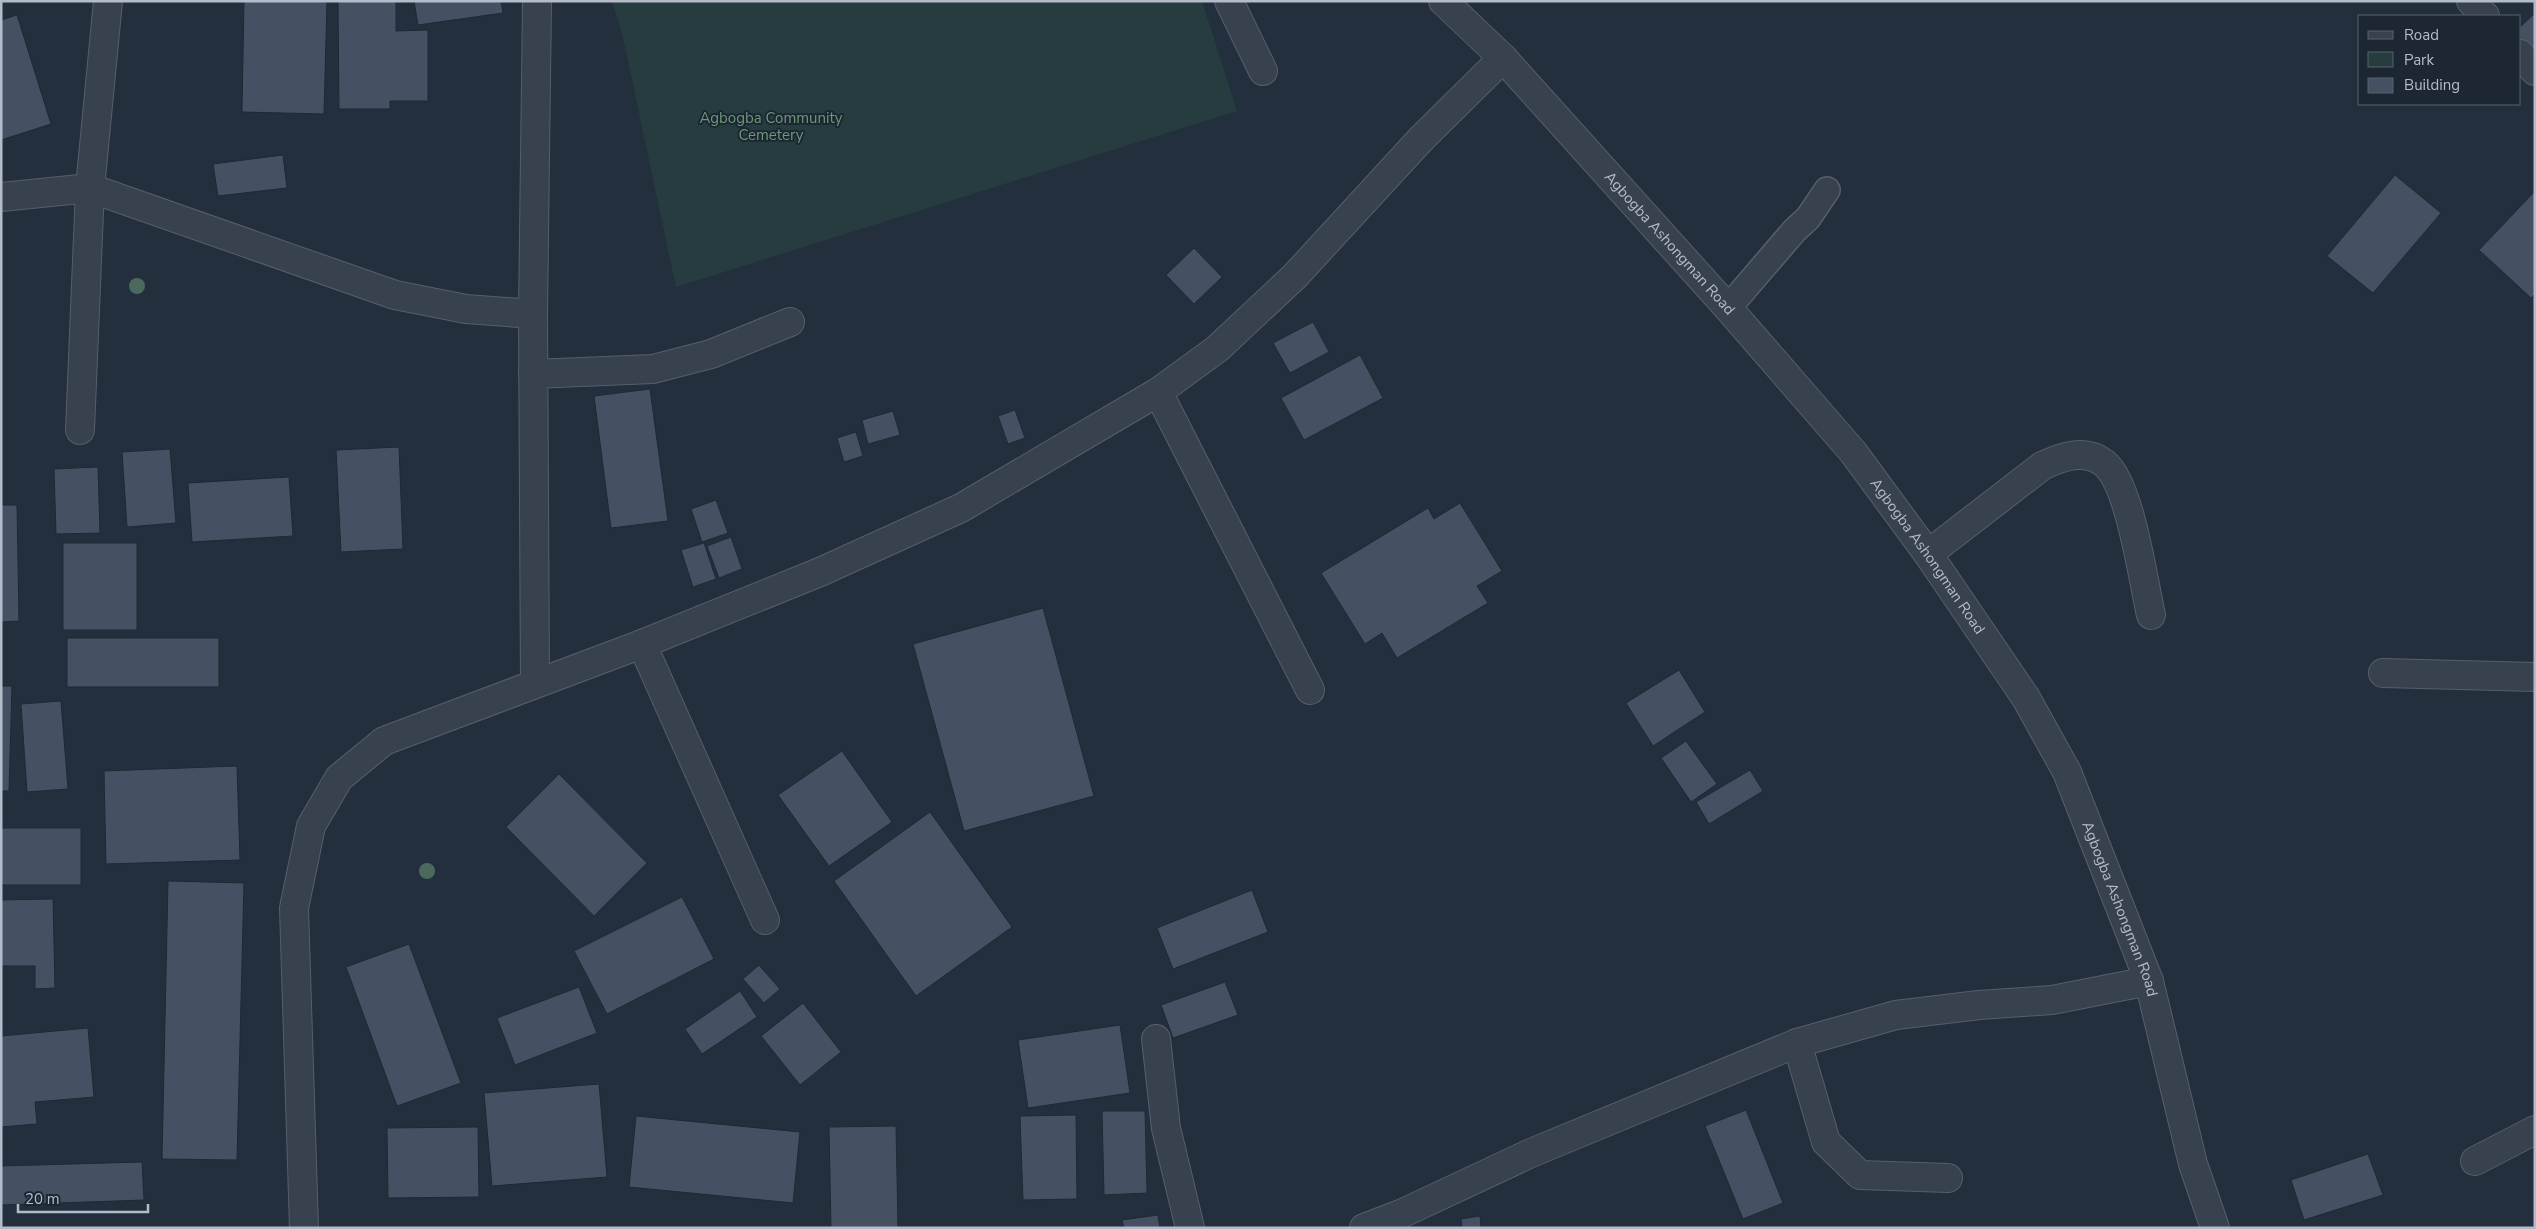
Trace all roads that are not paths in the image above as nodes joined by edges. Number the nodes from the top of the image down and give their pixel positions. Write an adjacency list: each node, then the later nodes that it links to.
1 (108, 1): 11 (street)
2 (537, 1): 15 (street)
3 (1228, 1): 9 (street)
4 (1443, 1): 8 (street, Agbogba Ashongman Road)
5 (2471, 1): 6 (street)
6 (2484, 15)
7 (2521, 55): 10 (street)
8 (1502, 58): 14 (street, Agbogba Ashongman Road); 18 (street)
9 (1263, 71)
10 (2535, 71)
11 (90, 188): 13 (street); 15 (street); 19 (street)
12 (1827, 190): 14 (lane)
13 (1, 197)
14 (1728, 308): 20 (street, Agbogba Ashongman Road)
15 (532, 314): 17 (street)
16 (790, 322): 17 (street)
17 (533, 374): 25 (street)
18 (1158, 392): 22 (street); 26 (street)
19 (80, 430)
20 (1928, 554): 21 (street); 28 (street, Agbogba Ashongman Road)
21 (2151, 615)
22 (642, 644): 25 (street); 27 (street)
23 (2384, 673): 24 (street)
24 (2535, 676)
25 (535, 682): 35 (street)
26 (1310, 690)
27 (765, 920)
28 (2149, 981): 30 (street); 37 (street, Agbogba Ashongman Road)
29 (1156, 1039): 36 (street)
30 (1797, 1042): 33 (street); 34 (street)
31 (2535, 1130): 32 (street)
32 (2475, 1161)
33 (1948, 1178)
34 (1371, 1227)
35 (304, 1228)
36 (1190, 1228)
37 (2215, 1228)

